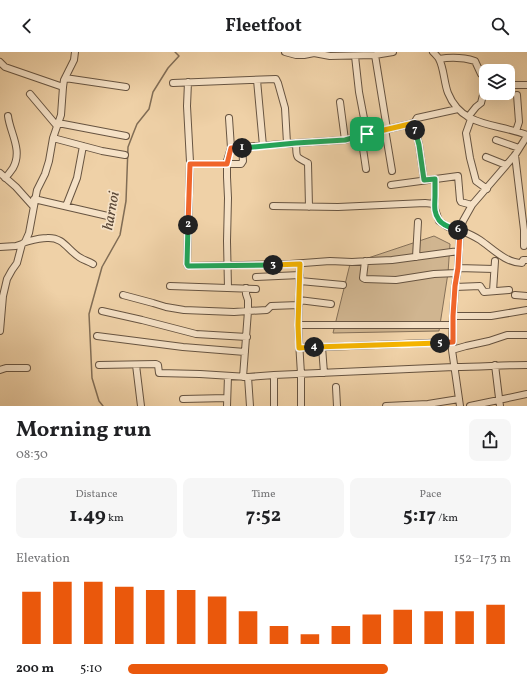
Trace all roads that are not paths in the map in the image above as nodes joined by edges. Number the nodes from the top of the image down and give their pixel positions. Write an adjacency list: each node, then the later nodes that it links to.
1 (75, 52): 10 (street)
2 (284, 52): 6 (street)
3 (393, 52): 5 (street)
4 (433, 52): 7 (street)
5 (375, 55): 6 (street); 28 (street)
6 (355, 56): 30 (street)
7 (439, 59): 9 (street); 22 (street)
8 (0, 62): 16 (street)
9 (479, 69)
10 (65, 78): 16 (street); 17 (street)
11 (257, 80): 12 (street); 36 (street); 39 (street)
12 (188, 82): 13 (street); 46 (street)
13 (173, 83)
14 (515, 85): 15 (street)
15 (527, 85)
16 (63, 87): 27 (street)
17 (126, 87)
18 (30, 94): 27 (street)
19 (517, 95): 29 (street)
20 (482, 100): 25 (street)
21 (340, 102): 34 (street)
22 (458, 109): 25 (street); 26 (street)
23 (8, 116): 52 (street)
24 (229, 118): 40 (street)
25 (470, 118): 29 (street); 56 (street)
26 (414, 123): 28 (street); 54 (street)
27 (58, 125): 31 (street); 33 (street)
28 (386, 129): 30 (street); 50 (street)
29 (516, 131): 32 (street)
30 (364, 135): 34 (street); 49 (street)
31 (126, 136)
32 (527, 136): 42 (street)
33 (53, 138): 38 (street); 57 (street)
34 (345, 140): 37 (street)
35 (496, 140): 42 (street)
36 (287, 143): 37 (street); 39 (street)
37 (296, 143): 63 (street)
38 (83, 146): 43 (street); 61 (street)
39 (264, 146): 41 (street)
40 (231, 148): 41 (street); 47 (street)
41 (242, 148): 47 (street)
42 (519, 148): 44 (street)
43 (125, 155)
44 (515, 155): 48 (street); 68 (street)
45 (486, 157): 48 (street)
46 (190, 164): 47 (street); 77 (street)
47 (227, 164): 77 (street)
48 (506, 165): 56 (street)
49 (366, 169)
50 (392, 170)
51 (0, 173): 52 (street)
52 (5, 178): 60 (street)
53 (435, 179): 54 (street); 58 (street); 59 (street)
54 (424, 180): 55 (street)
55 (391, 185)
56 (487, 189): 59 (street)
57 (34, 199): 60 (street); 61 (street)
58 (434, 204): 63 (street); 66 (street)
59 (472, 205): 66 (street)
60 (34, 206): 67 (street)
61 (66, 206): 64 (street)
62 (274, 206): 63 (street)
63 (309, 207)
64 (112, 217)
65 (418, 222): 71 (street)
66 (460, 230): 70 (street); 72 (street)
67 (23, 243): 69 (street); 75 (street); 93 (street)
68 (524, 246)
69 (0, 248)
70 (459, 251): 71 (street); 79 (street)
71 (416, 257): 73 (street)
72 (527, 260)
73 (365, 261): 76 (street); 79 (street)
74 (495, 261): 78 (street)
75 (93, 264)
76 (300, 264): 77 (street); 81 (street)
77 (228, 265): 85 (street)
78 (494, 269): 79 (street); 89 (street)
79 (458, 270): 84 (street)
80 (256, 277): 81 (street)
81 (300, 278): 82 (street); 94 (street)
82 (343, 285)
83 (170, 286): 85 (street)
84 (455, 287): 89 (street); 99 (street)
85 (228, 288): 86 (street)
86 (246, 288): 87 (street); 98 (street)
87 (256, 289)
88 (509, 290): 89 (street)
89 (493, 291)
90 (123, 295): 98 (street)
91 (515, 295): 92 (street)
92 (527, 296)
93 (1, 301): 102 (street)
94 (299, 302): 95 (street); 98 (street); 100 (street)
95 (331, 304)
96 (527, 310): 99 (street)
97 (102, 311): 105 (street)
98 (248, 311): 105 (street)
99 (453, 316): 101 (street)
100 (298, 325): 101 (street); 108 (street)
101 (453, 325): 106 (street)
102 (0, 328)
103 (96, 336): 110 (street)
104 (527, 336): 109 (street)
105 (247, 337): 110 (street)
106 (453, 342): 107 (street); 109 (street)
107 (322, 347): 108 (street); 118 (street)
108 (299, 348): 119 (street)
109 (452, 350): 115 (street)
110 (246, 352): 122 (street)
111 (136, 364): 112 (street); 121 (street); 130 (street)
112 (99, 365)
113 (495, 365): 114 (street); 115 (street); 128 (street)
114 (527, 365)
115 (454, 367): 118 (street); 127 (street)
116 (27, 368): 117 (street)
117 (0, 370)
118 (324, 373): 119 (street)
119 (301, 374): 120 (street); 134 (street)
120 (274, 375): 122 (street); 133 (street)
121 (228, 376): 122 (street); 125 (street)
122 (246, 377): 132 (street)
123 (336, 388): 135 (street)
124 (527, 394): 128 (street)
125 (227, 398): 126 (street); 131 (street)
126 (183, 399)
127 (460, 403): 129 (street)
128 (499, 403): 137 (street)
129 (428, 405): 136 (street)
130 (141, 406)
131 (227, 406)
132 (250, 406)
133 (274, 406)
134 (301, 406)
135 (337, 406)
136 (386, 406)
137 (470, 406)

